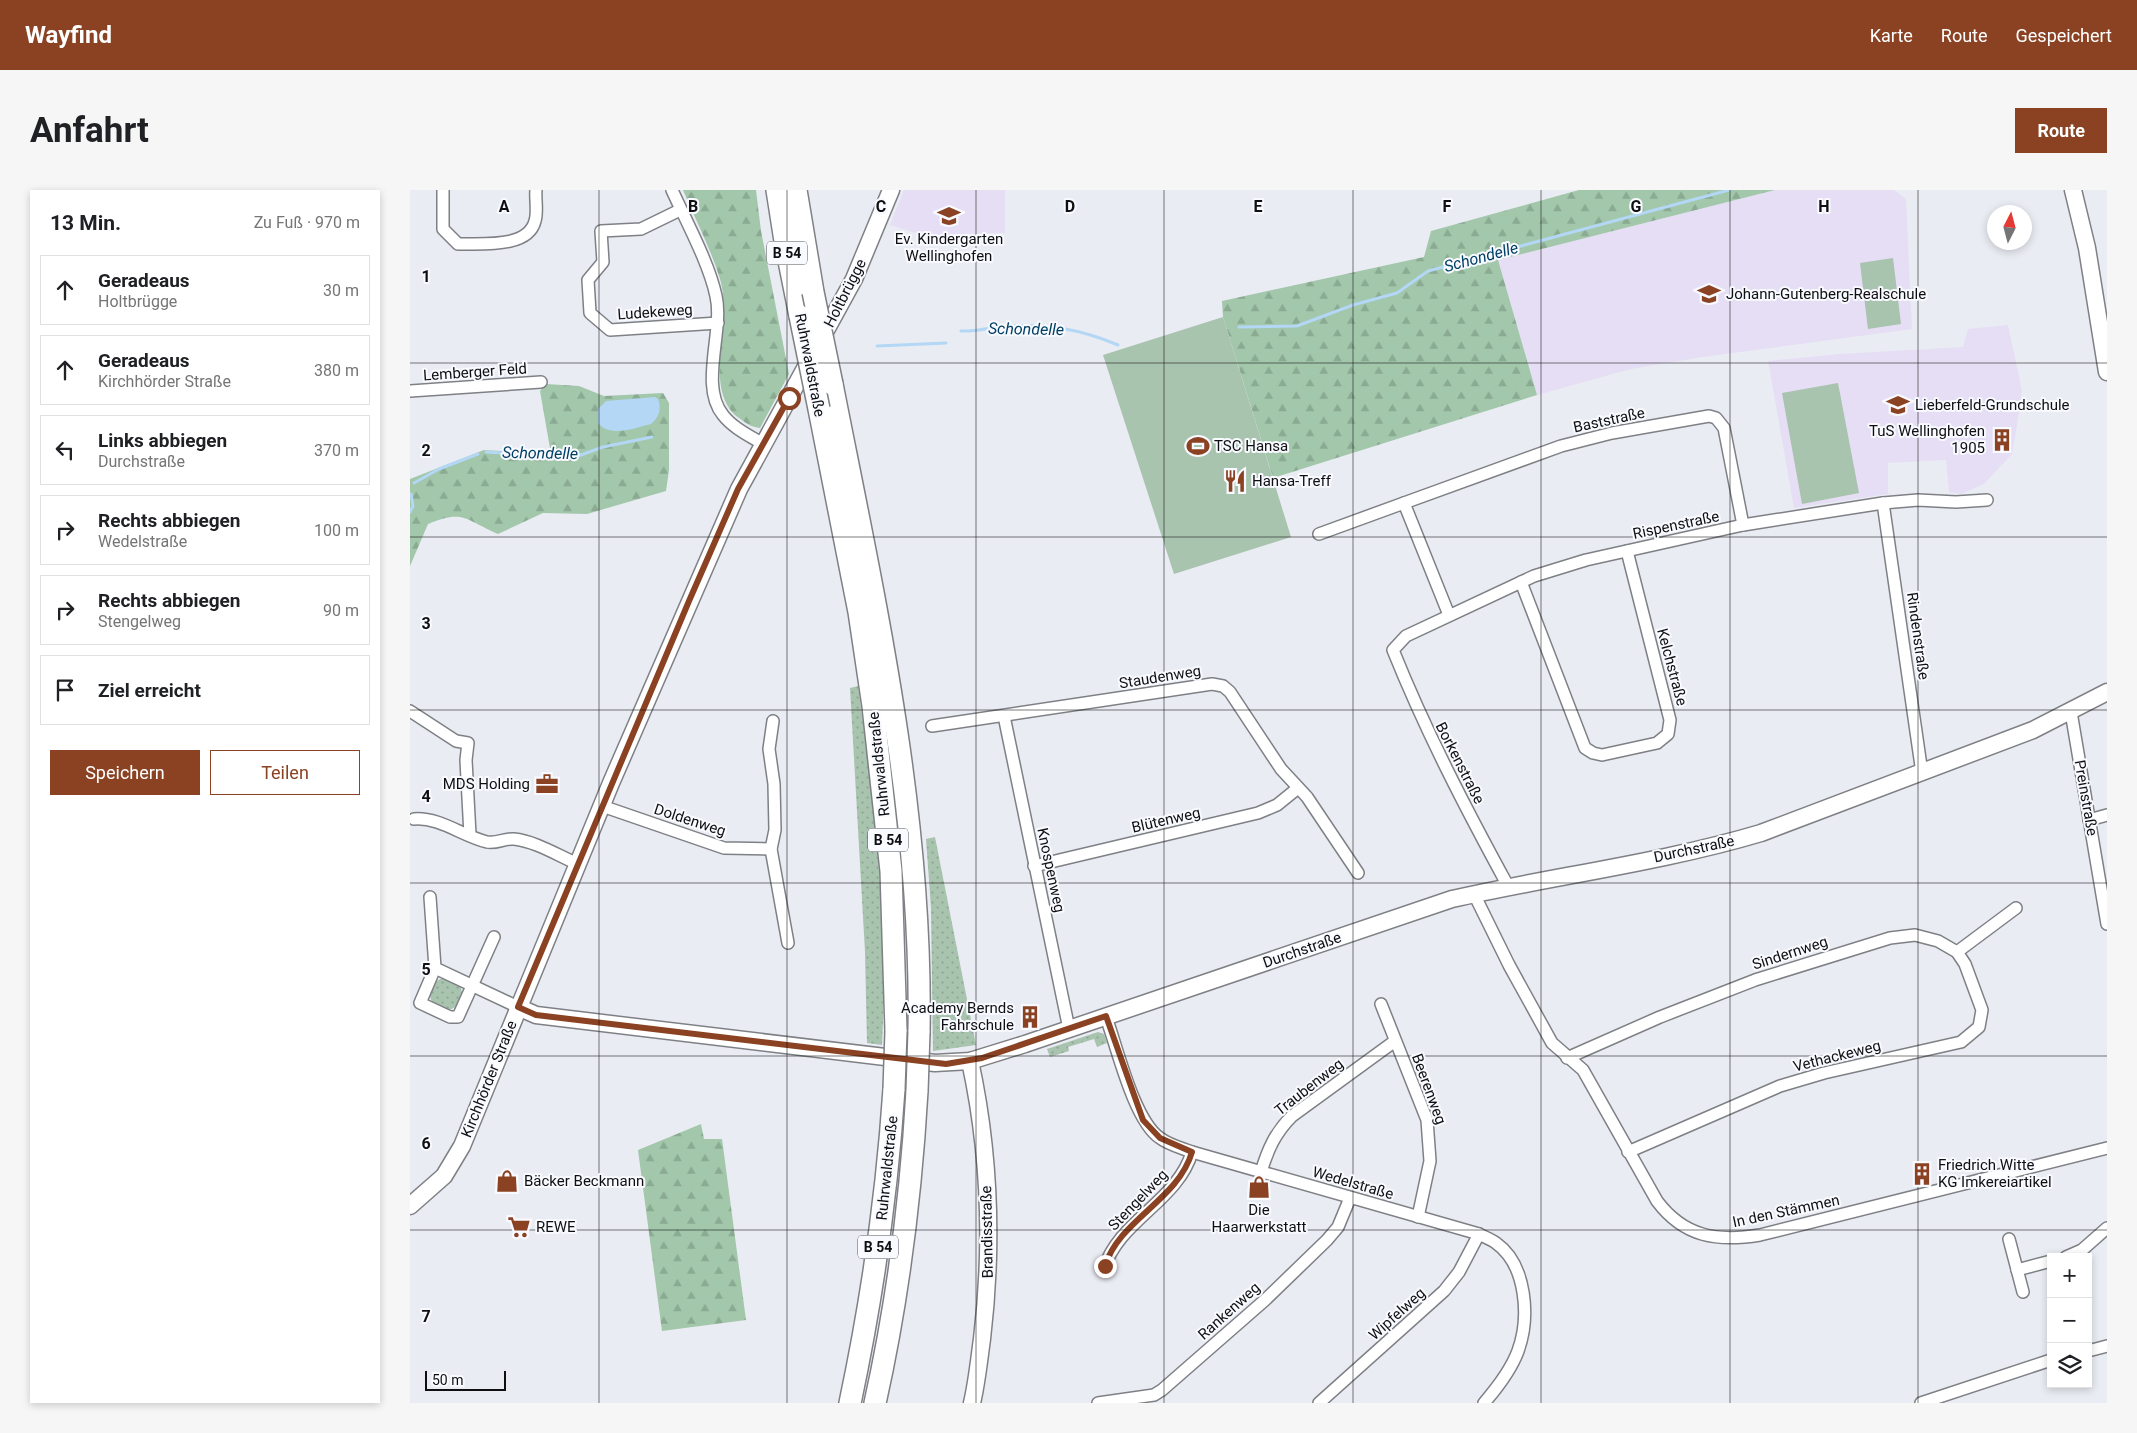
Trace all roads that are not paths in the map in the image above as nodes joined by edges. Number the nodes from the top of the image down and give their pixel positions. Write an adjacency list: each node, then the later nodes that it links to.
1 (443, 190): 2 (street)
2 (536, 190)
3 (672, 190): 8 (street)
4 (777, 190): 75 (highway, Ruhrwaldstraße / B 54, bridge)
5 (796, 190): 76 (highway, Ruhrwaldstraße / B 54, bridge)
6 (891, 190): 13 (street, Holtbrügge)
7 (2073, 190): 10 (street)
8 (680, 210): 9 (street); 9 (street, Ludekeweg)
9 (718, 323): 13 (street)
10 (2107, 372)
11 (541, 382): 12 (street, Lemberger Feld)
12 (410, 391)
13 (763, 444): 31 (street, Kirchhörder Straße)
14 (1986, 500): 16 (street, Rispenstraße)
15 (1404, 503): 17 (street, Baststraße); 18 (street, Baststraße); 21 (street)
16 (1883, 504): 17 (street, Rispenstraße); 29 (street, Rindenstraße)
17 (1743, 525): 19 (street, Rispenstraße)
18 (1319, 534)
19 (1627, 551): 20 (street, Rispenstraße); 20 (street, Kelchstraße)
20 (1521, 582): 21 (street, Rispenstraße)
21 (1449, 615): 22 (street, Rispenstraße)
22 (1392, 650): 40 (street, Borkenstraße)
23 (2107, 692): 25 (street)
24 (410, 712): 35 (street)
25 (2071, 712): 29 (street, Durchstraße); 34 (street, Preinstraße)
26 (1004, 716): 28 (street, Staudenweg); 30 (street, Staudenweg); 38 (street, Knospenweg)
27 (773, 721): 36 (street)
28 (932, 726)
29 (1922, 773): 40 (street, Durchstraße)
30 (1298, 788): 38 (street, Blütenweg); 39 (street, Staudenweg)
31 (602, 806): 36 (street, Doldenweg); 37 (street, Kirchhörder Straße)
32 (2107, 815): 34 (street)
33 (414, 819): 35 (street)
34 (2089, 820): 44 (street, Preinstraße)
35 (470, 836): 37 (street)
36 (771, 849): 46 (street)
37 (578, 864): 51 (street, Kirchhörder Straße)
38 (1034, 866): 53 (street, Knospenweg)
39 (1358, 873)
40 (1508, 886): 41 (street, Durchstraße)
41 (1474, 894): 52 (street, Durchstraße); 55 (street, In den Stämmen)
42 (430, 897): 48 (street)
43 (2016, 908): 47 (street)
44 (2107, 924)
45 (494, 937): 49 (street)
46 (788, 943)
47 (1957, 952): 55 (street, Sindernweg); 59 (street, Vethackeweg)
48 (435, 968): 49 (street); 49 (street)
49 (472, 985): 51 (street)
50 (1381, 1004): 54 (street, Beerenweg)
51 (518, 1007): 56 (street, Durchstraße); 62 (street, Kirchhörder Straße)
52 (1106, 1016): 53 (street, Durchstraße); 58 (street, Wedelstraße)
53 (1069, 1029): 56 (street, Durchstraße)
54 (1395, 1041): 60 (street, Traubenweg); 63 (street, Beerenweg)
55 (1567, 1058): 59 (street, In den Stämmen)
56 (970, 1061): 77 (street, Brandisstraße)
57 (2107, 1148): 59 (street, In den Stämmen)
58 (1192, 1152): 60 (street, Wedelstraße); 69 (street, Stengelweg)
59 (1628, 1152)
60 (1261, 1172): 61 (street, Wedelstraße)
61 (1350, 1198): 63 (street, Wedelstraße); 78 (street, Rankenweg)
62 (410, 1206)
63 (1418, 1217): 65 (street, Wedelstraße)
64 (2107, 1228): 67 (street)
65 (1479, 1234): 79 (street, Wipfelweg); 80 (street, Wedelstraße)
66 (2009, 1239): 70 (street)
67 (2075, 1253)
68 (2047, 1262): 70 (street)
69 (1104, 1269)
70 (2017, 1270): 71 (street)
71 (2023, 1292)
72 (2107, 1346): 73 (street)
73 (2092, 1350)
74 (2047, 1361): 81 (street)
75 (850, 1403)
76 (875, 1403)
77 (972, 1403)
78 (1098, 1403)
79 (1319, 1403)
80 (1484, 1403)
81 (1921, 1403)

